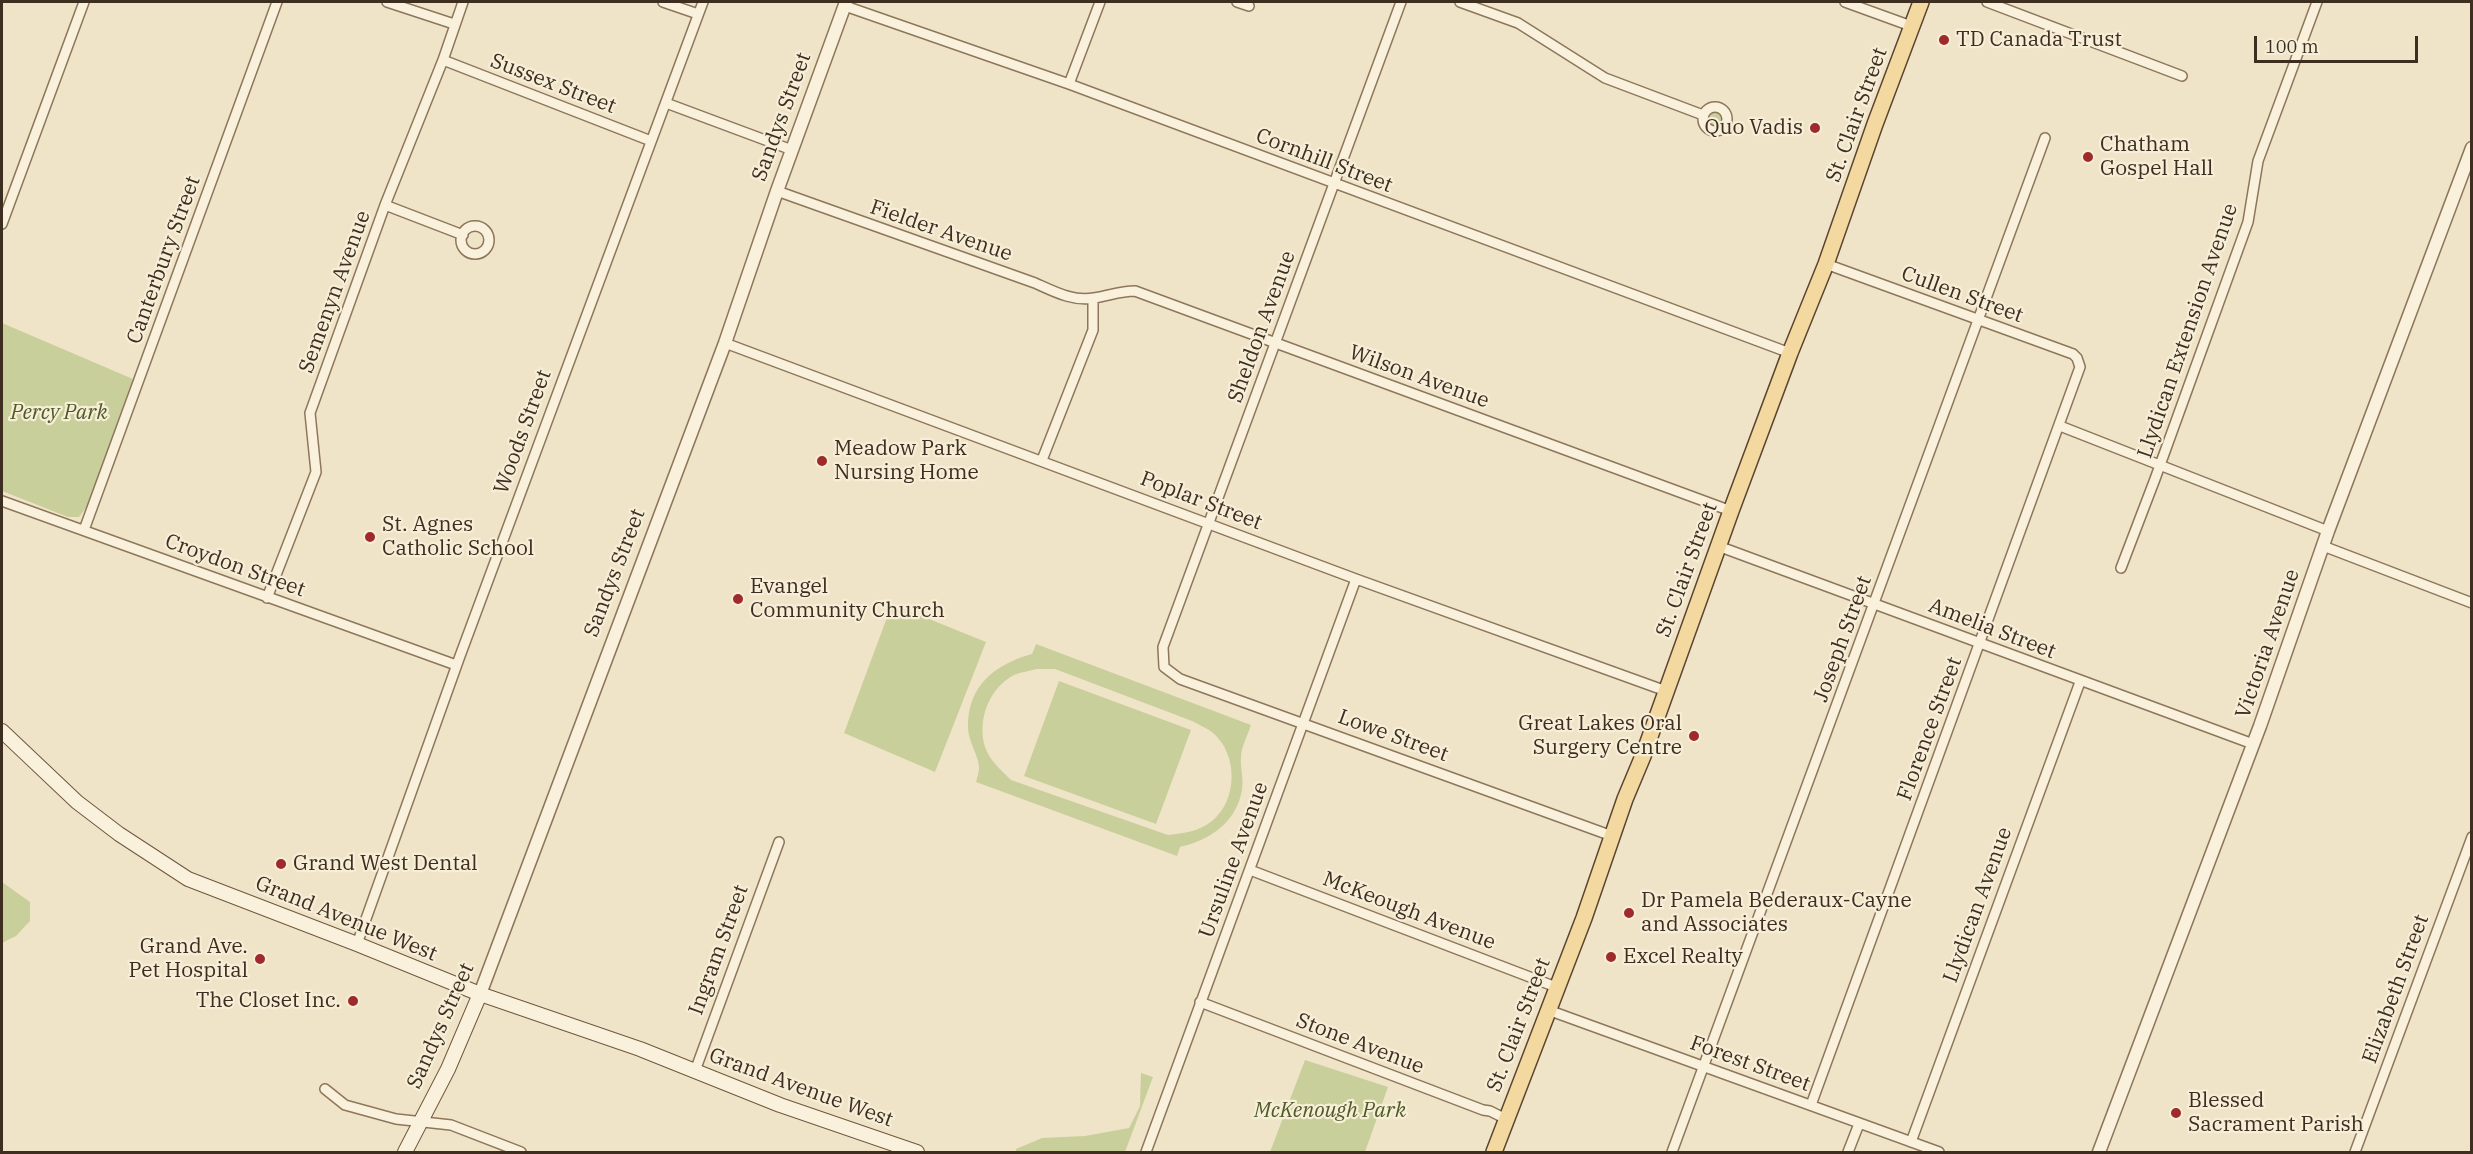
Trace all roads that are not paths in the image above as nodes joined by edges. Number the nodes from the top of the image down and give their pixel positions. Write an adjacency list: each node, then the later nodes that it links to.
1 (84, 2): 32 (street)
2 (277, 2): 47 (street, Canterbury Street)
3 (387, 2): 18 (street)
4 (463, 2): 18 (street, Semenyn Avenue)
5 (663, 2): 17 (street)
6 (702, 2): 17 (street, Woods Street)
7 (1100, 2): 22 (street)
8 (1237, 2): 16 (street)
9 (1401, 2): 29 (street, Sheldon Avenue)
10 (1460, 2): 24 (street)
11 (1845, 2): 19 (street)
12 (1921, 2): 19 (main road, St. Clair Street)
13 (1987, 2): 21 (street)
14 (2317, 2): 43 (street, Llydican Extension Avenue)
15 (846, 4): 22 (street, Cornhill Street); 28 (street, Sandys Street)
16 (1249, 6)
17 (698, 14): 23 (street, Woods Street)
18 (454, 24): 20 (street, Semenyn Avenue)
19 (1911, 26): 34 (main road, St. Clair Street)
20 (443, 60): 26 (street, Sussex Street); 31 (street, Semenyn Avenue)
21 (2182, 76)
22 (1069, 84): 29 (street, Cornhill Street)
23 (666, 103): 26 (street, Woods Street); 28 (street)
24 (1703, 116)
25 (2045, 138): 36 (street, Joseph Street)
26 (651, 141): 57 (street, Woods Street)
27 (2472, 148): 48 (street, Victoria Avenue)
28 (792, 150): 30 (street, Sandys Street)
29 (1334, 185): 38 (street, Sheldon Avenue); 39 (street, Cornhill Street)
30 (777, 191): 35 (street, Fielder Avenue); 37 (street, Sandys Street)
31 (385, 205): 33 (street); 53 (street, Semenyn Avenue)
32 (2, 224)
33 (463, 235)
34 (1826, 264): 36 (street, Cullen Street); 39 (main road, St. Clair Street)
35 (1093, 299): 38 (street, Wilson Avenue); 42 (street)
36 (1980, 320): 40 (street, Cullen Street); 55 (street, Joseph Street)
37 (725, 343): 42 (street, Poplar Street); 70 (street, Sandys Street)
38 (1275, 344): 45 (street, Wilson Avenue); 46 (street, Sheldon Avenue)
39 (1790, 353): 45 (main road, St. Clair Street)
40 (2080, 364): 41 (street, Florence Street)
41 (2060, 426): 43 (street); 56 (street, Florence Street)
42 (1042, 460): 46 (street, Poplar Street)
43 (2160, 466): 48 (street); 51 (street, Llydican Extension Avenue)
44 (2, 501): 47 (street, Croydon Street)
45 (1731, 511): 49 (main road, St. Clair Street)
46 (1209, 523): 52 (street, Poplar Street); 58 (street, Sheldon Avenue)
47 (84, 530): 53 (street, Croydon Street)
48 (2328, 531): 50 (street, Victoria Avenue)
49 (1718, 546): 55 (street, Amelia Street); 60 (main road, St. Clair Street)
50 (2323, 546): 54 (street); 63 (street, Victoria Avenue)
51 (2121, 568)
52 (1356, 579): 60 (street, Poplar Street); 61 (street, Ursuline Avenue)
53 (267, 598): 57 (street, Croydon Street)
54 (2472, 603)
55 (1876, 604): 56 (street, Amelia Street); 73 (street, Joseph Street)
56 (1979, 645): 59 (street, Amelia Street); 76 (street, Florence Street)
57 (456, 665): 68 (street, Woods Street)
58 (1164, 667): 61 (street, Lowe Street)
59 (2080, 682): 63 (street, Amelia Street); 80 (street, Llydican Avenue)
60 (1666, 690): 64 (main road, St. Clair Street)
61 (1302, 723): 64 (street, Lowe Street); 67 (street, Ursuline Avenue)
62 (2, 731): 68 (main road, Grand Avenue West)
63 (2253, 744): 89 (street, Victoria Avenue)
64 (1612, 836): 69 (main road, St. Clair Street)
65 (2472, 837): 90 (street, Elizabeth Street)
66 (778, 842): 74 (street, Ingram Street)
67 (1250, 870): 69 (street, McKeough Avenue); 71 (street, Ursuline Avenue)
68 (357, 944): 70 (main road, Grand Avenue West)
69 (1556, 987): 72 (main road, St. Clair Street)
70 (480, 994): 74 (main road, Grand Avenue West); 78 (main road, Sandys Street)
71 (1200, 1002): 77 (street, Stone Avenue); 84 (street, Ursuline Avenue)
72 (1548, 1010): 73 (street, Forest Street); 77 (main road, St. Clair Street)
73 (1705, 1067): 76 (street, Forest Street); 86 (street, Joseph Street)
74 (695, 1071): 83 (main road, Grand Avenue West)
75 (325, 1089): 78 (street)
76 (1811, 1105): 79 (street, Forest Street)
77 (1506, 1119): 85 (main road, St. Clair Street)
78 (420, 1121): 81 (main road, Sandys Street); 82 (street)
79 (1859, 1124): 80 (street, Forest Street); 87 (street)
80 (1911, 1142): 88 (street, Forest Street)
81 (405, 1152)
82 (521, 1152)
83 (917, 1152)
84 (1146, 1152)
85 (1494, 1152)
86 (1672, 1152)
87 (1848, 1152)
88 (1939, 1152)
89 (2099, 1152)
90 (2355, 1152)

